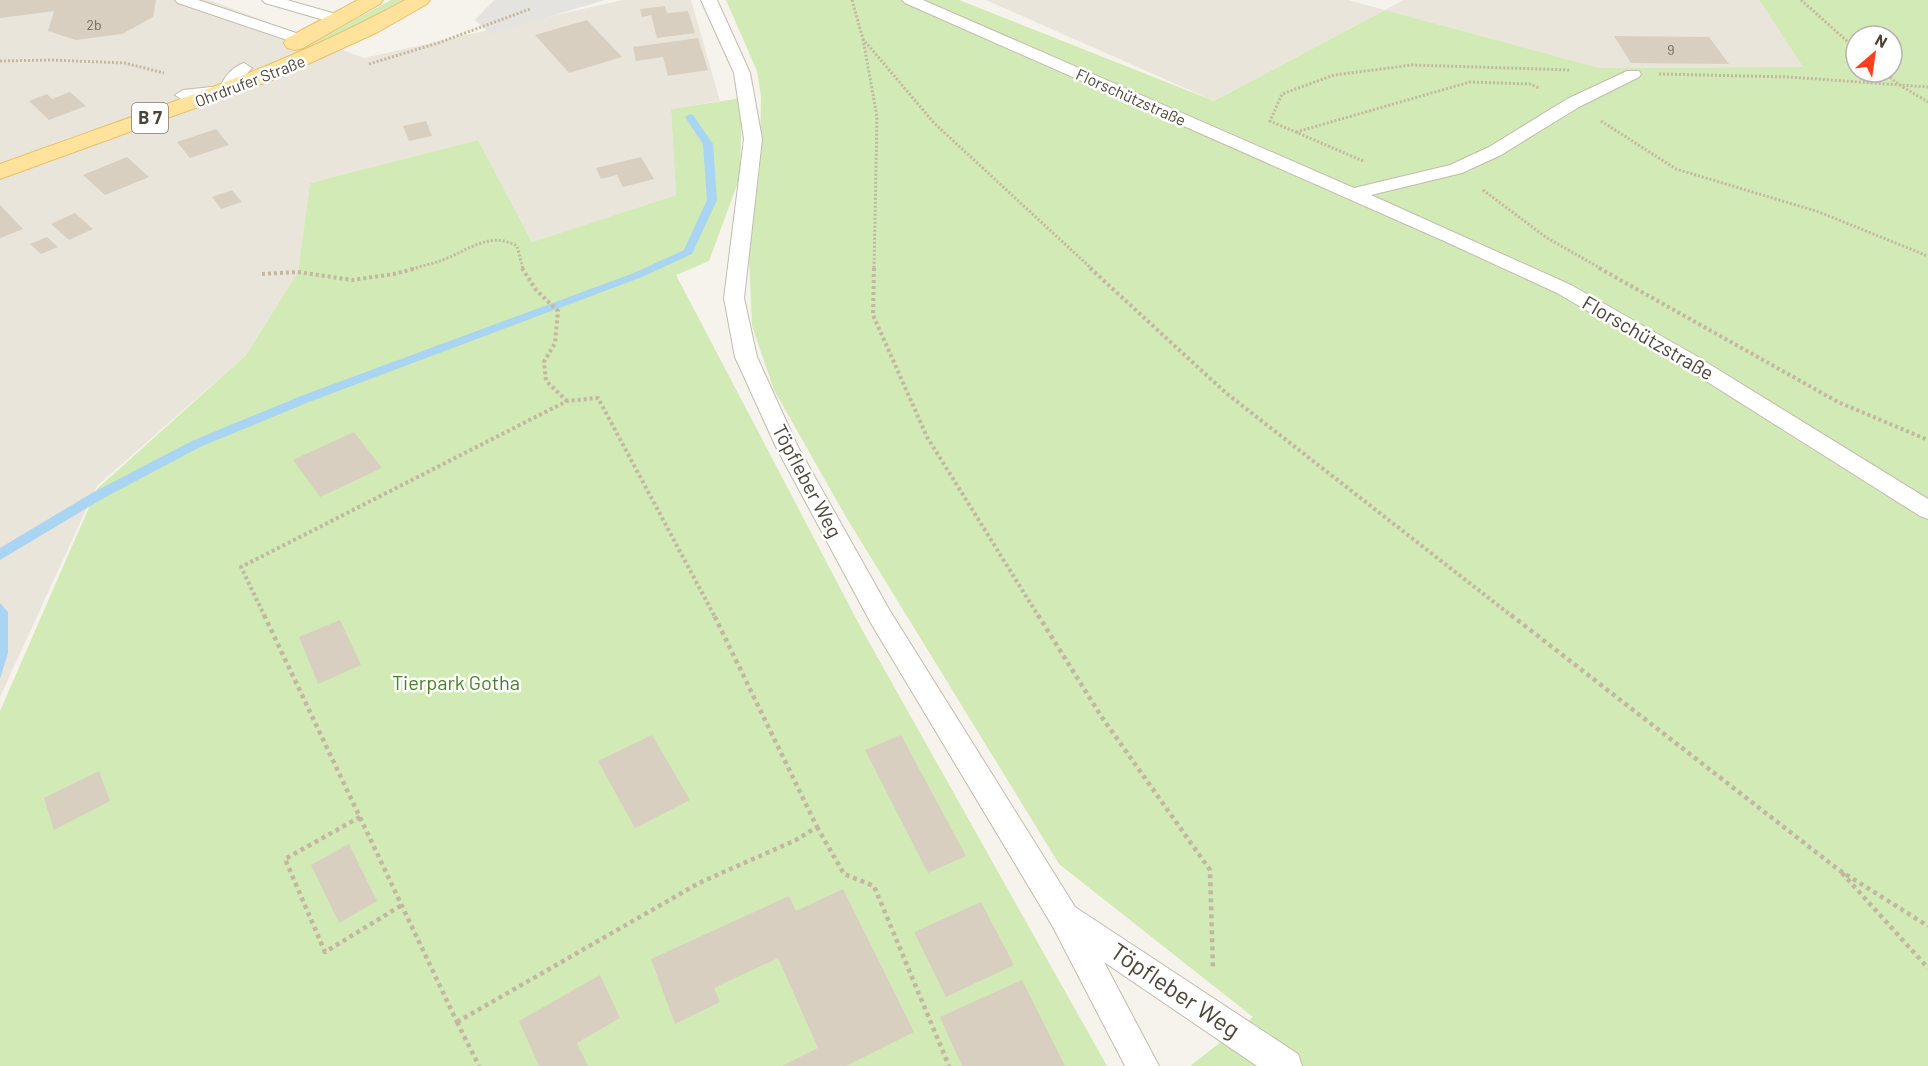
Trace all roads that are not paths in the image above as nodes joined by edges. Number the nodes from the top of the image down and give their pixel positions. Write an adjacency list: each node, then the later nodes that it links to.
1 (183, 0): 8 (lane)
2 (270, 0): 7 (lane)
3 (373, 0): 7 (main road, Ohrdrufer Straße / B 7)
4 (420, 0): 11 (main road, Ohrdrufer Straße / B 7)
5 (709, 0): 17 (lane, Töpfleber Weg)
6 (910, 0): 15 (lane, Florschützstraße)
7 (338, 20): 8 (main road, Ohrdrufer Straße / B 7)
8 (302, 40): 9 (main road, Ohrdrufer Straße / B 7)
9 (244, 68): 11 (lane); 12 (main road, Ohrdrufer Straße / B 7)
10 (1633, 74): 15 (lane)
11 (228, 90): 12 (lane); 13 (main road, Ohrdrufer Straße / B 7)
12 (183, 95): 13 (main road, Ohrdrufer Straße / B 7)
13 (72, 145): 14 (main road, Ohrdrufer Straße / B 7)
14 (0, 172)
15 (1352, 194): 16 (lane, Florschützstraße)
16 (1928, 510)
17 (1064, 917): 18 (lane, Töpfleber Weg); 19 (lane, Töpfleber Weg)
18 (1143, 1066)
19 (1286, 1066)

